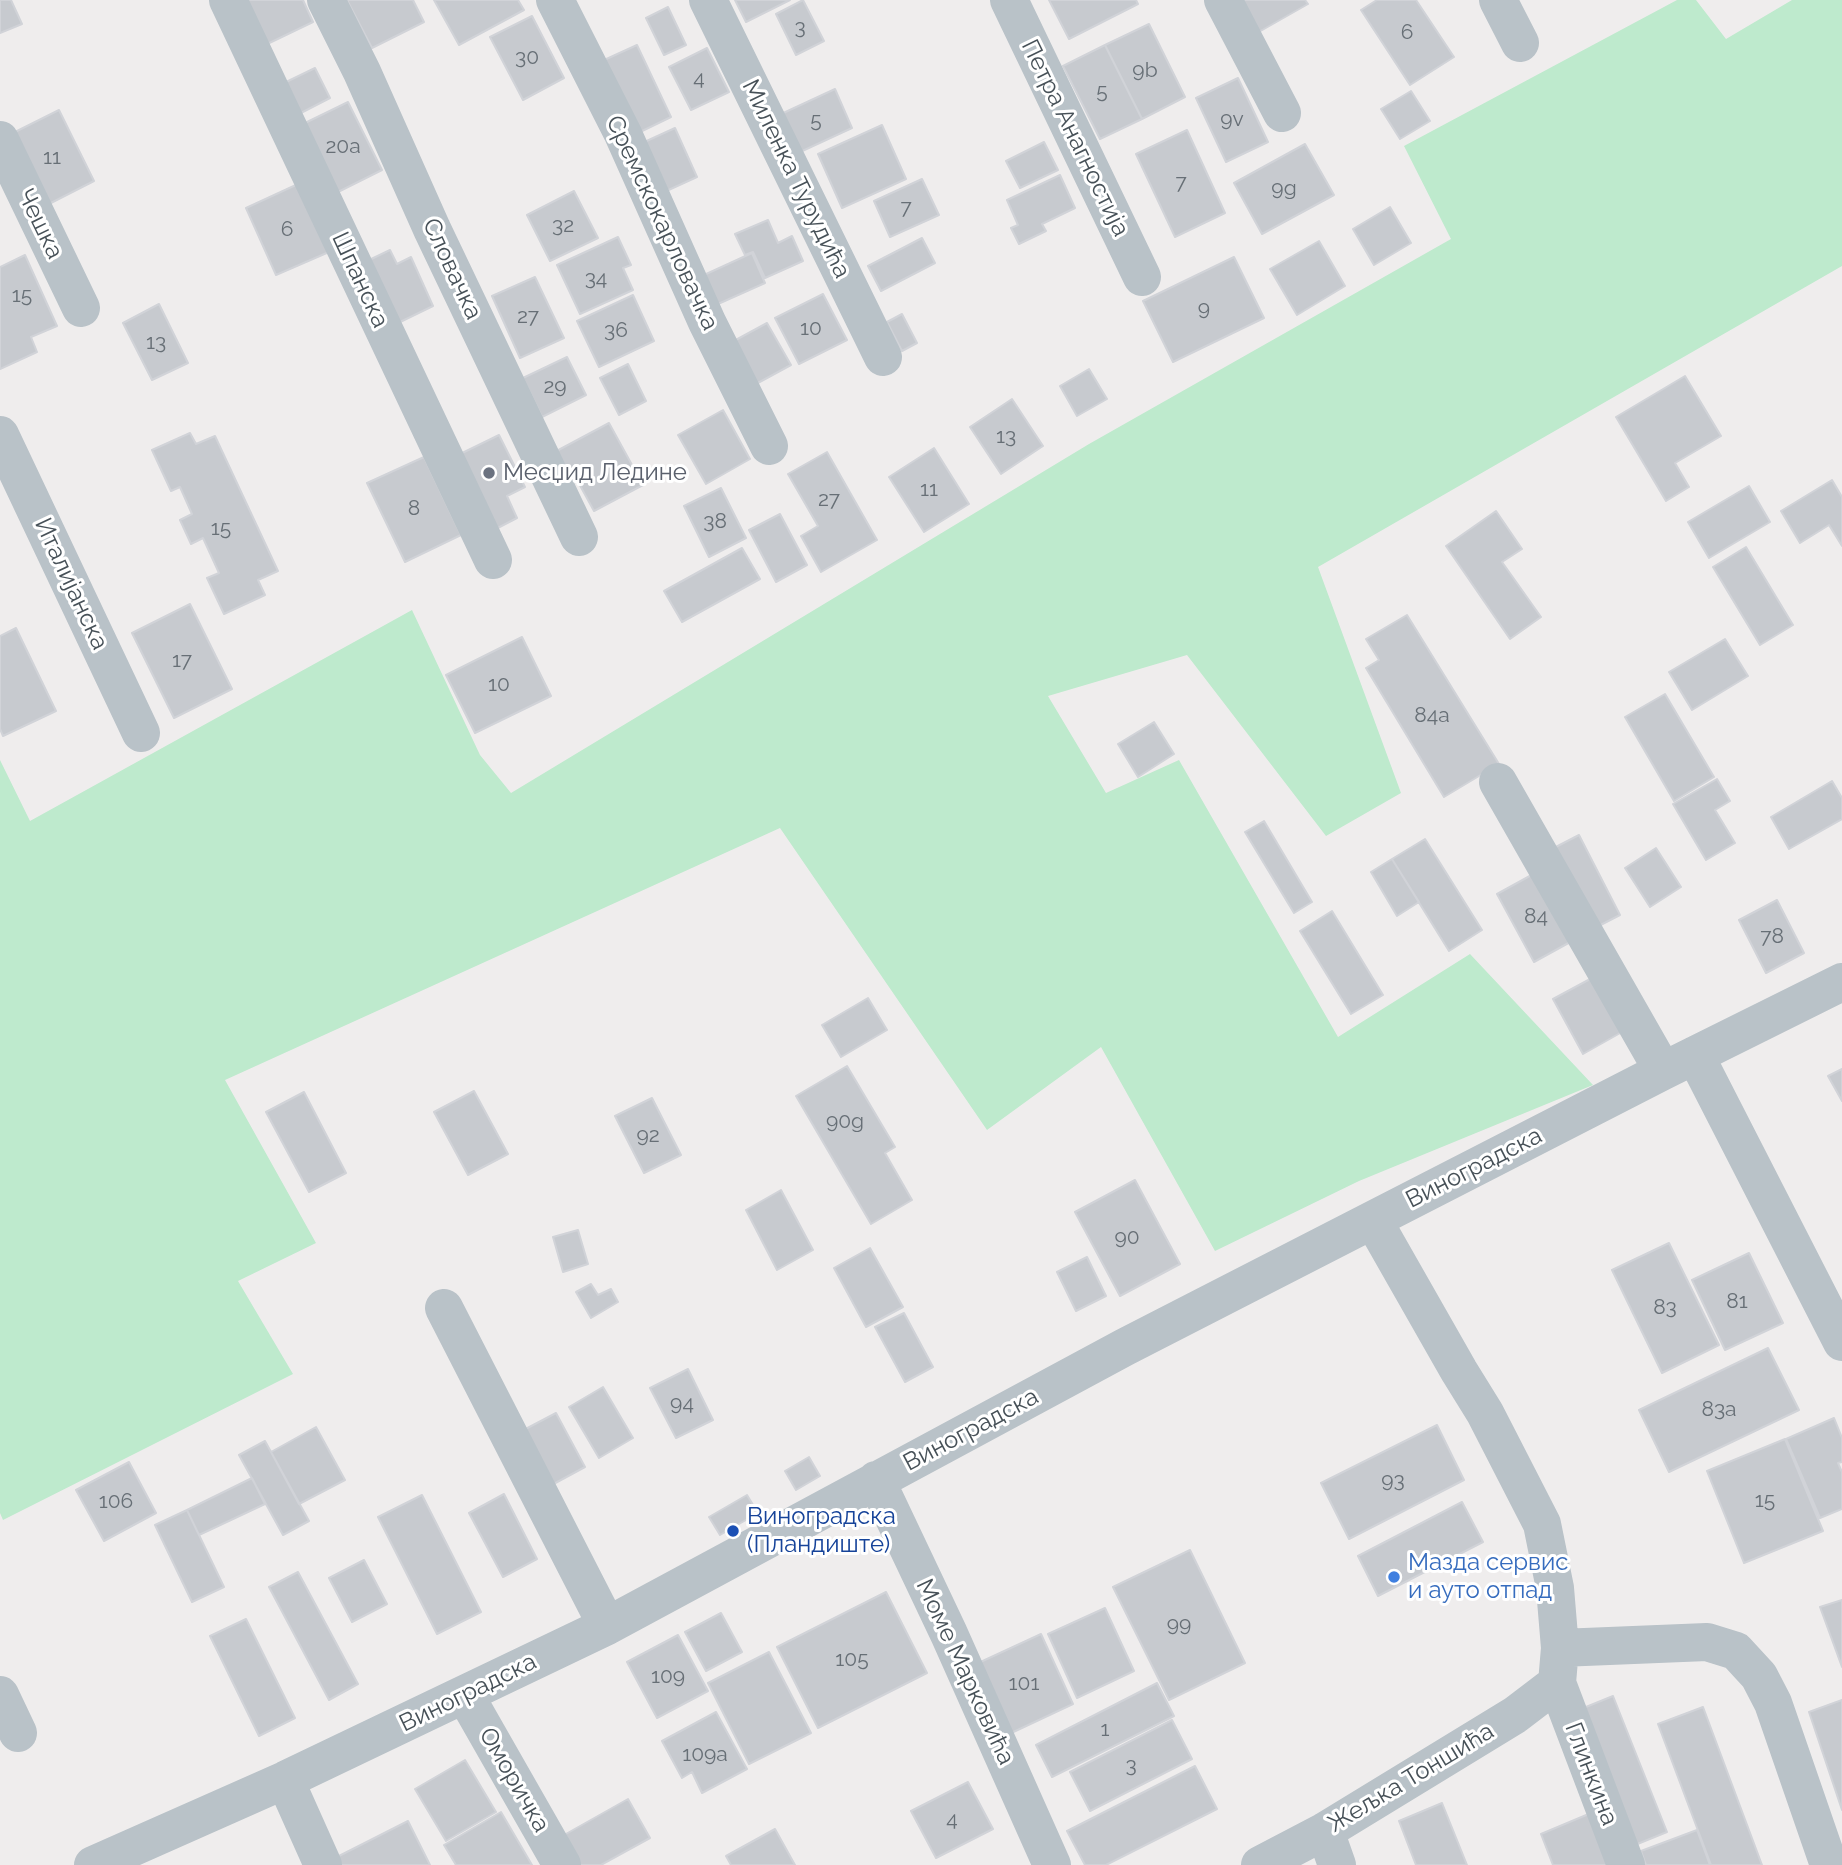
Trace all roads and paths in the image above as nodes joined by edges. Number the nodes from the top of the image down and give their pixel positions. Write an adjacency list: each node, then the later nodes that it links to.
1 (228, 0): 17 (street, Шпанска)
2 (326, 0): 16 (street, Словачка)
3 (555, 0): 15 (street, Сремскокарловачка)
4 (708, 0): 13 (street, Миленка Турудића)
5 (1009, 0): 11 (street, Петра Анагностија)
6 (1223, 0): 9 (street)
7 (1498, 0): 8 (street)
8 (1520, 43)
9 (1282, 113)
10 (0, 140): 12 (street, Чешка)
11 (1142, 277)
12 (81, 308)
13 (883, 357)
14 (0, 435): 18 (street, Италијанска)
15 (769, 446)
16 (579, 537)
17 (493, 560)
18 (141, 733)
19 (1498, 782): 21 (street)
20 (1842, 982): 21 (street, Виноградска)
21 (1679, 1063): 22 (street, Виноградска); 24 (street)
22 (1373, 1220): 25 (street, Виноградска); 27 (street, Глинкина)
23 (444, 1308): 26 (street)
24 (1842, 1342)
25 (876, 1480): 26 (street, Виноградска); 36 (street, Моме Марковића)
26 (607, 1626): 29 (street, Виноградска)
27 (1558, 1666): 32 (street, Жељка Тоншића); 38 (street, Глинкина); 39 (street)
28 (0, 1695): 30 (street)
29 (465, 1695): 31 (street, Виноградска); 35 (street, Оморичка)
30 (18, 1733)
31 (285, 1780): 33 (street); 34 (street, Виноградска)
32 (1331, 1848): 37 (street, Жељка Тоншића)
33 (311, 1858)
34 (93, 1865)
35 (562, 1865)
36 (1052, 1865)
37 (1260, 1865)
38 (1626, 1865)
39 (1829, 1865)

